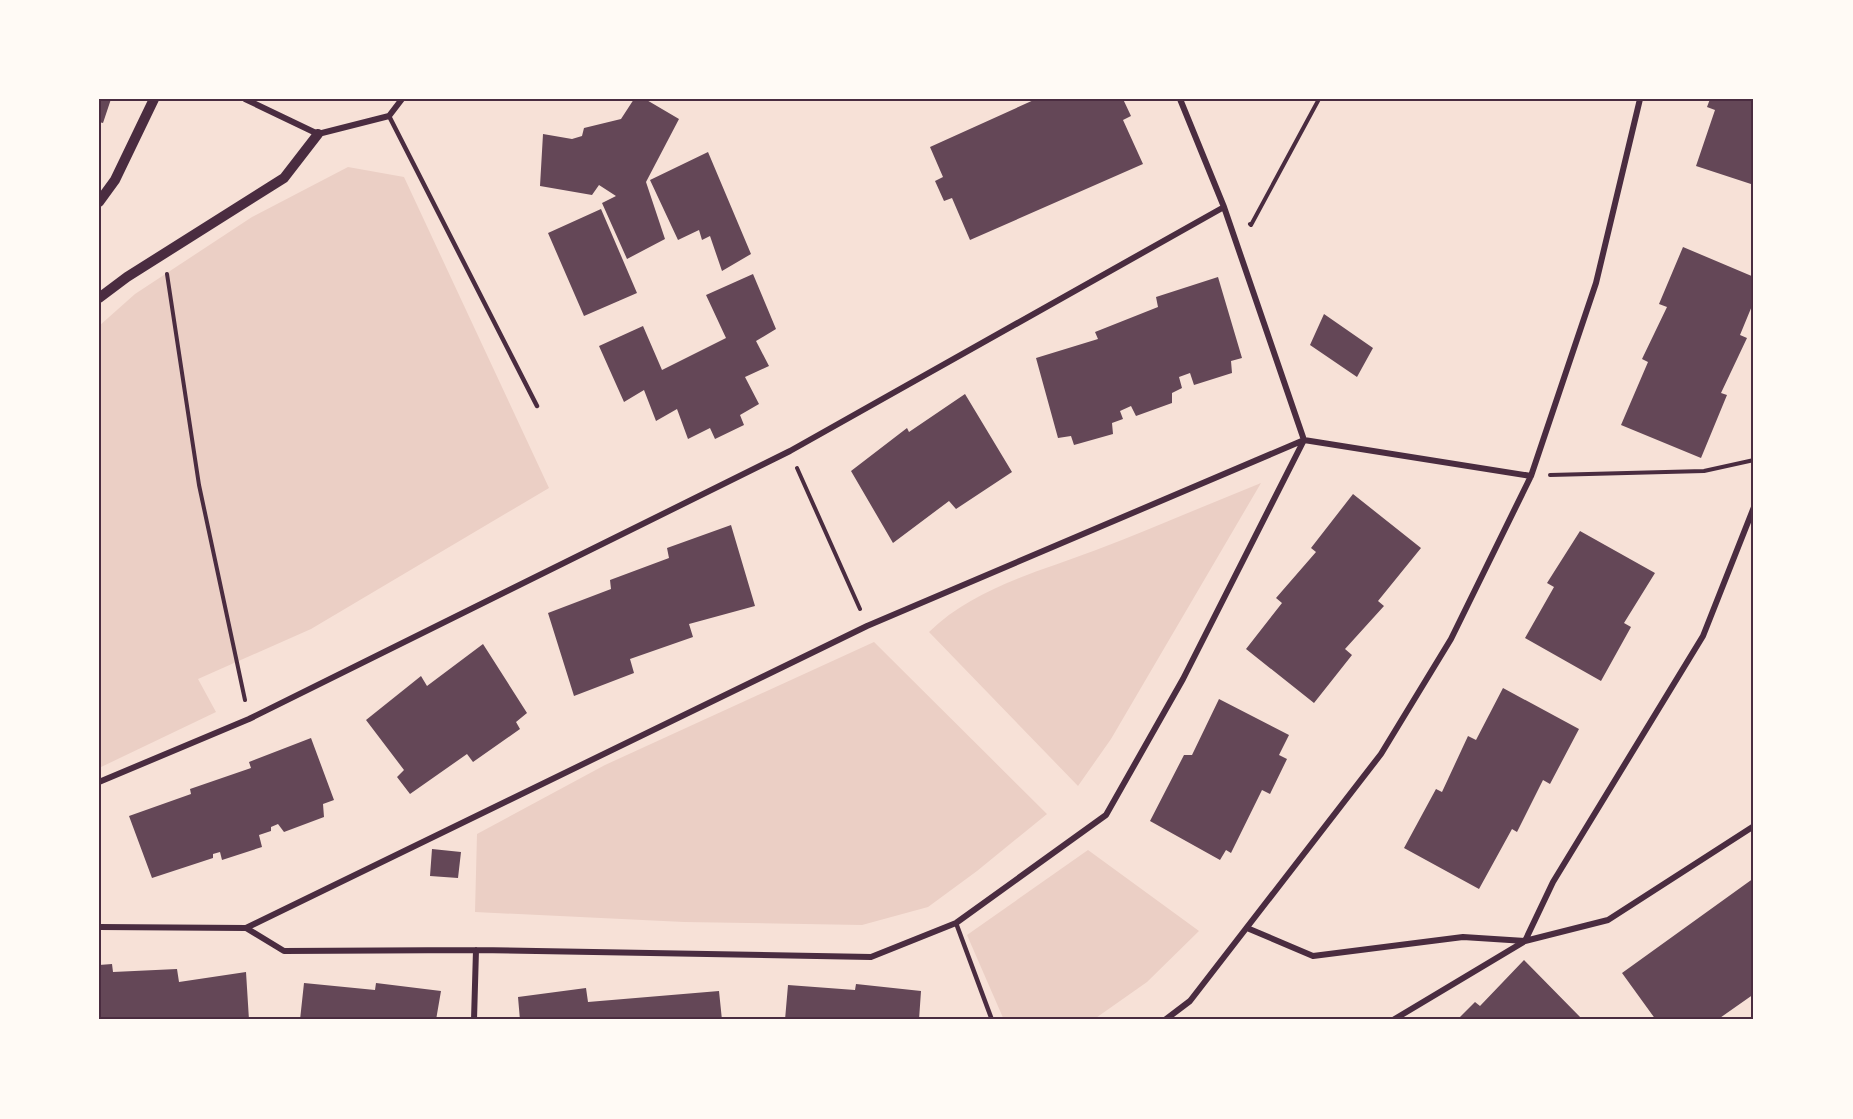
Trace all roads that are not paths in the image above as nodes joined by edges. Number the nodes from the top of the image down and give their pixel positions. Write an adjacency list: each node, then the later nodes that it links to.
1 (154, 99): 8 (street)
2 (245, 99): 7 (street)
3 (402, 99): 6 (street)
4 (1180, 99): 9 (street)
5 (1640, 99): 13 (street)
6 (389, 116): 7 (street); 11 (lane)
7 (318, 134): 10 (street)
8 (99, 202)
9 (1224, 207): 12 (street); 15 (street)
10 (99, 298)
11 (537, 406)
12 (1304, 440): 13 (street); 17 (street); 19 (street)
13 (1531, 476): 20 (street)
14 (1754, 507): 21 (street)
15 (99, 782)
16 (1754, 826): 21 (street)
17 (956, 923): 22 (street); 24 (lane)
18 (99, 927): 19 (street)
19 (246, 928): 22 (street)
20 (1247, 928): 21 (street); 25 (street)
21 (1525, 941): 26 (street)
22 (476, 950): 23 (street)
23 (474, 1020)
24 (992, 1020)
25 (1165, 1020)
26 (1393, 1020)

